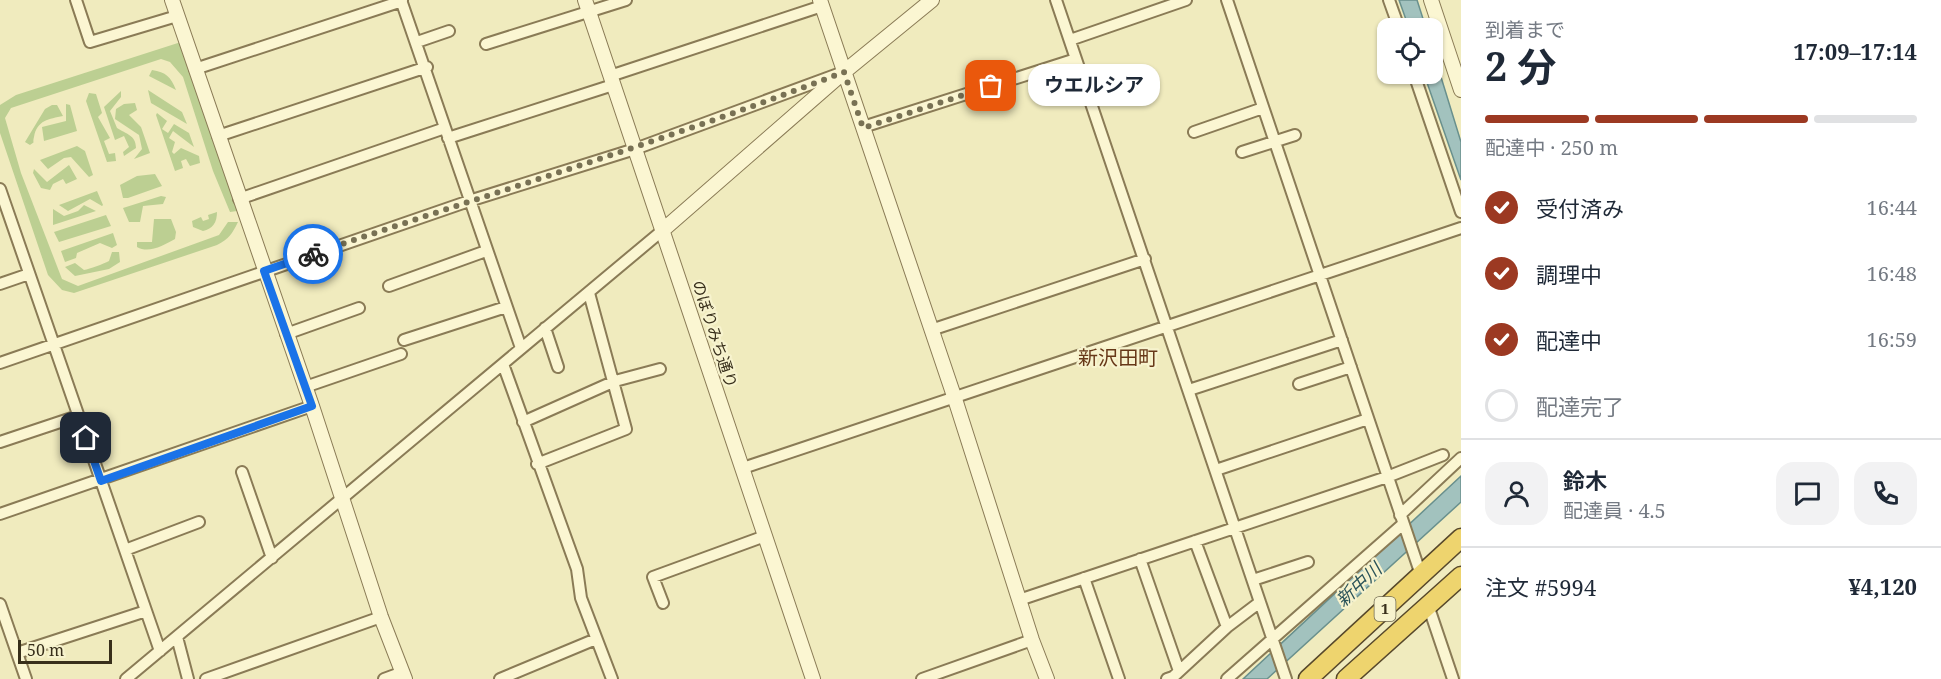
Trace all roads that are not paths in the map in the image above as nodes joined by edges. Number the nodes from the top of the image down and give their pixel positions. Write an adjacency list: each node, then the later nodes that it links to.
1 (76, 0): 11 (street)
2 (626, 0): 12 (street)
3 (932, 0): 21 (street)
4 (1056, 0): 15 (street)
5 (1186, 0): 15 (street)
6 (1227, 0): 25 (street)
7 (1389, 0): 13 (street)
8 (1431, 0): 24 (street)
9 (402, 1): 16 (street); 20 (street)
10 (821, 3): 21 (street); 22 (street)
11 (177, 5): 20 (street)
12 (587, 6): 17 (street); 22 (street, のぼりみち通り)
13 (1395, 18)
14 (449, 31): 16 (street)
15 (1070, 40): 18 (street)
16 (417, 42): 19 (street)
17 (486, 44)
18 (1076, 58): 26 (street); 41 (street)
19 (427, 67): 28 (street); 30 (street)
20 (195, 69): 30 (street)
21 (844, 72): 26 (street); 32 (street); 39 (street)
22 (612, 80): 28 (street); 32 (street, のぼりみち通り)
23 (1417, 84): 37 (street)
24 (1461, 90)
25 (1263, 108): 27 (street); 31 (street)
26 (863, 128): 52 (street)
27 (1194, 132)
28 (446, 133): 35 (street); 36 (street)
29 (1295, 135): 31 (street)
30 (218, 136): 35 (street)
31 (1275, 141): 33 (street); 44 (street)
32 (635, 149): 36 (street); 39 (street, のぼりみち通り)
33 (1242, 152)
34 (0, 189): 43 (street)
35 (239, 199): 42 (street)
36 (469, 201): 40 (street); 42 (street)
37 (1461, 212)
38 (1461, 228): 44 (street)
39 (663, 230): 47 (street); 77 (street, のぼりみち通り)
40 (486, 251): 46 (street); 48 (street)
41 (1145, 259): 50 (street); 52 (street)
42 (264, 271): 53 (street); 56 (street)
43 (29, 274): 45 (street); 56 (street)
44 (1321, 276): 50 (street); 55 (street)
45 (0, 284)
46 (389, 286)
47 (590, 293): 51 (street); 64 (street)
48 (506, 307): 54 (street); 57 (street)
49 (359, 308): 53 (street)
50 (1168, 327): 67 (street); 68 (street)
51 (545, 328): 57 (street); 61 (street)
52 (931, 330): 68 (street)
53 (286, 334): 66 (street)
54 (404, 340)
55 (1342, 340): 62 (street); 67 (street)
56 (54, 344): 59 (street); 70 (street)
57 (521, 348): 60 (street)
58 (401, 354): 66 (street)
59 (0, 363)
60 (503, 364): 72 (street); 82 (street)
61 (558, 367)
62 (1351, 367): 65 (street); 71 (street)
63 (660, 369): 64 (street)
64 (615, 381): 72 (street); 76 (street)
65 (1299, 384)
66 (305, 387): 69 (street)
67 (1189, 390): 78 (street)
68 (955, 399): 77 (street); 98 (street)
69 (312, 406): 81 (street); 82 (street)
70 (78, 416): 73 (street); 81 (street)
71 (1368, 419): 78 (street); 80 (street)
72 (523, 422): 76 (street)
73 (0, 442)
74 (1443, 455): 80 (street)
75 (1461, 458): 84 (street)
76 (537, 464): 108 (street)
77 (743, 468): 87 (street, のぼりみち通り)
78 (1216, 470): 86 (street)
79 (242, 472): 91 (street)
80 (1387, 477): 84 (street); 86 (street)
81 (101, 481): 83 (street); 90 (street)
82 (342, 500): 91 (street); 104 (street)
83 (0, 514)
84 (1402, 519): 94 (street); 109 (street)
85 (199, 522): 90 (street)
86 (1235, 528): 89 (street); 97 (street)
87 (765, 536): 100 (street); 123 (street, のぼりみち通り)
88 (1461, 538): 94 (highway, 1)
89 (1195, 541): 92 (street); 106 (street)
90 (125, 550): 103 (street)
91 (273, 558): 107 (street)
92 (1140, 560): 96 (street); 113 (street)
93 (1308, 562): 97 (street)
94 (1421, 575): 129 (highway, 1)
95 (1461, 576): 102 (highway, 1)
96 (1084, 578): 98 (street); 126 (street)
97 (1253, 580): 99 (street)
98 (1019, 600): 110 (street)
99 (1260, 602): 106 (street); 109 (street)
100 (663, 603)
101 (0, 604): 105 (street)
102 (1428, 605): 130 (highway, 1); 131 (street)
103 (146, 611): 111 (street); 112 (street)
104 (381, 617): 114 (street); 119 (street)
105 (3, 623): 112 (street)
106 (1227, 627): 113 (street)
107 (177, 637): 111 (street); 118 (street)
108 (596, 639): 121 (street); 122 (street)
109 (1272, 639): 115 (street); 128 (street)
110 (1032, 640): 124 (street); 125 (street)
111 (160, 651): 117 (street)
112 (17, 653): 116 (street)
113 (1179, 671): 127 (street)
114 (404, 676): 120 (street)
115 (1286, 677)
116 (26, 679)
117 (126, 679)
118 (188, 679)
119 (206, 679)
120 (384, 679)
121 (500, 679)
122 (611, 679)
123 (813, 679)
124 (921, 679)
125 (1047, 679)
126 (1119, 679)
127 (1167, 679)
128 (1227, 679)
129 (1308, 679)
130 (1346, 679)
131 (1453, 679)

